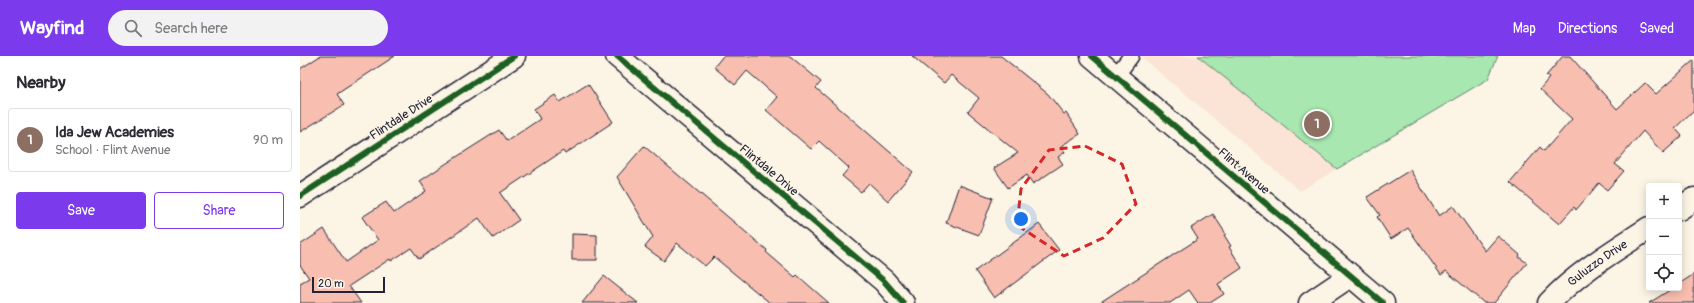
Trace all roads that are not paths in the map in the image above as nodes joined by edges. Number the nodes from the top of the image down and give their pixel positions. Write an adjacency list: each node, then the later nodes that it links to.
1 (514, 56): 6 (street, Flintdale Drive)
2 (617, 56): 11 (street, Flintdale Drive)
3 (1092, 56): 5 (street, Flint Avenue)
4 (1131, 56): 5 (lane)
5 (1116, 76): 10 (street, Flint Avenue)
6 (300, 196)
7 (1694, 199): 8 (street)
8 (1682, 207)
9 (1646, 230): 14 (street, Guluzzo Drive)
10 (1350, 276): 12 (street); 13 (street, Flint Avenue)
11 (903, 303)
12 (1310, 303)
13 (1383, 303)
14 (1549, 303)

